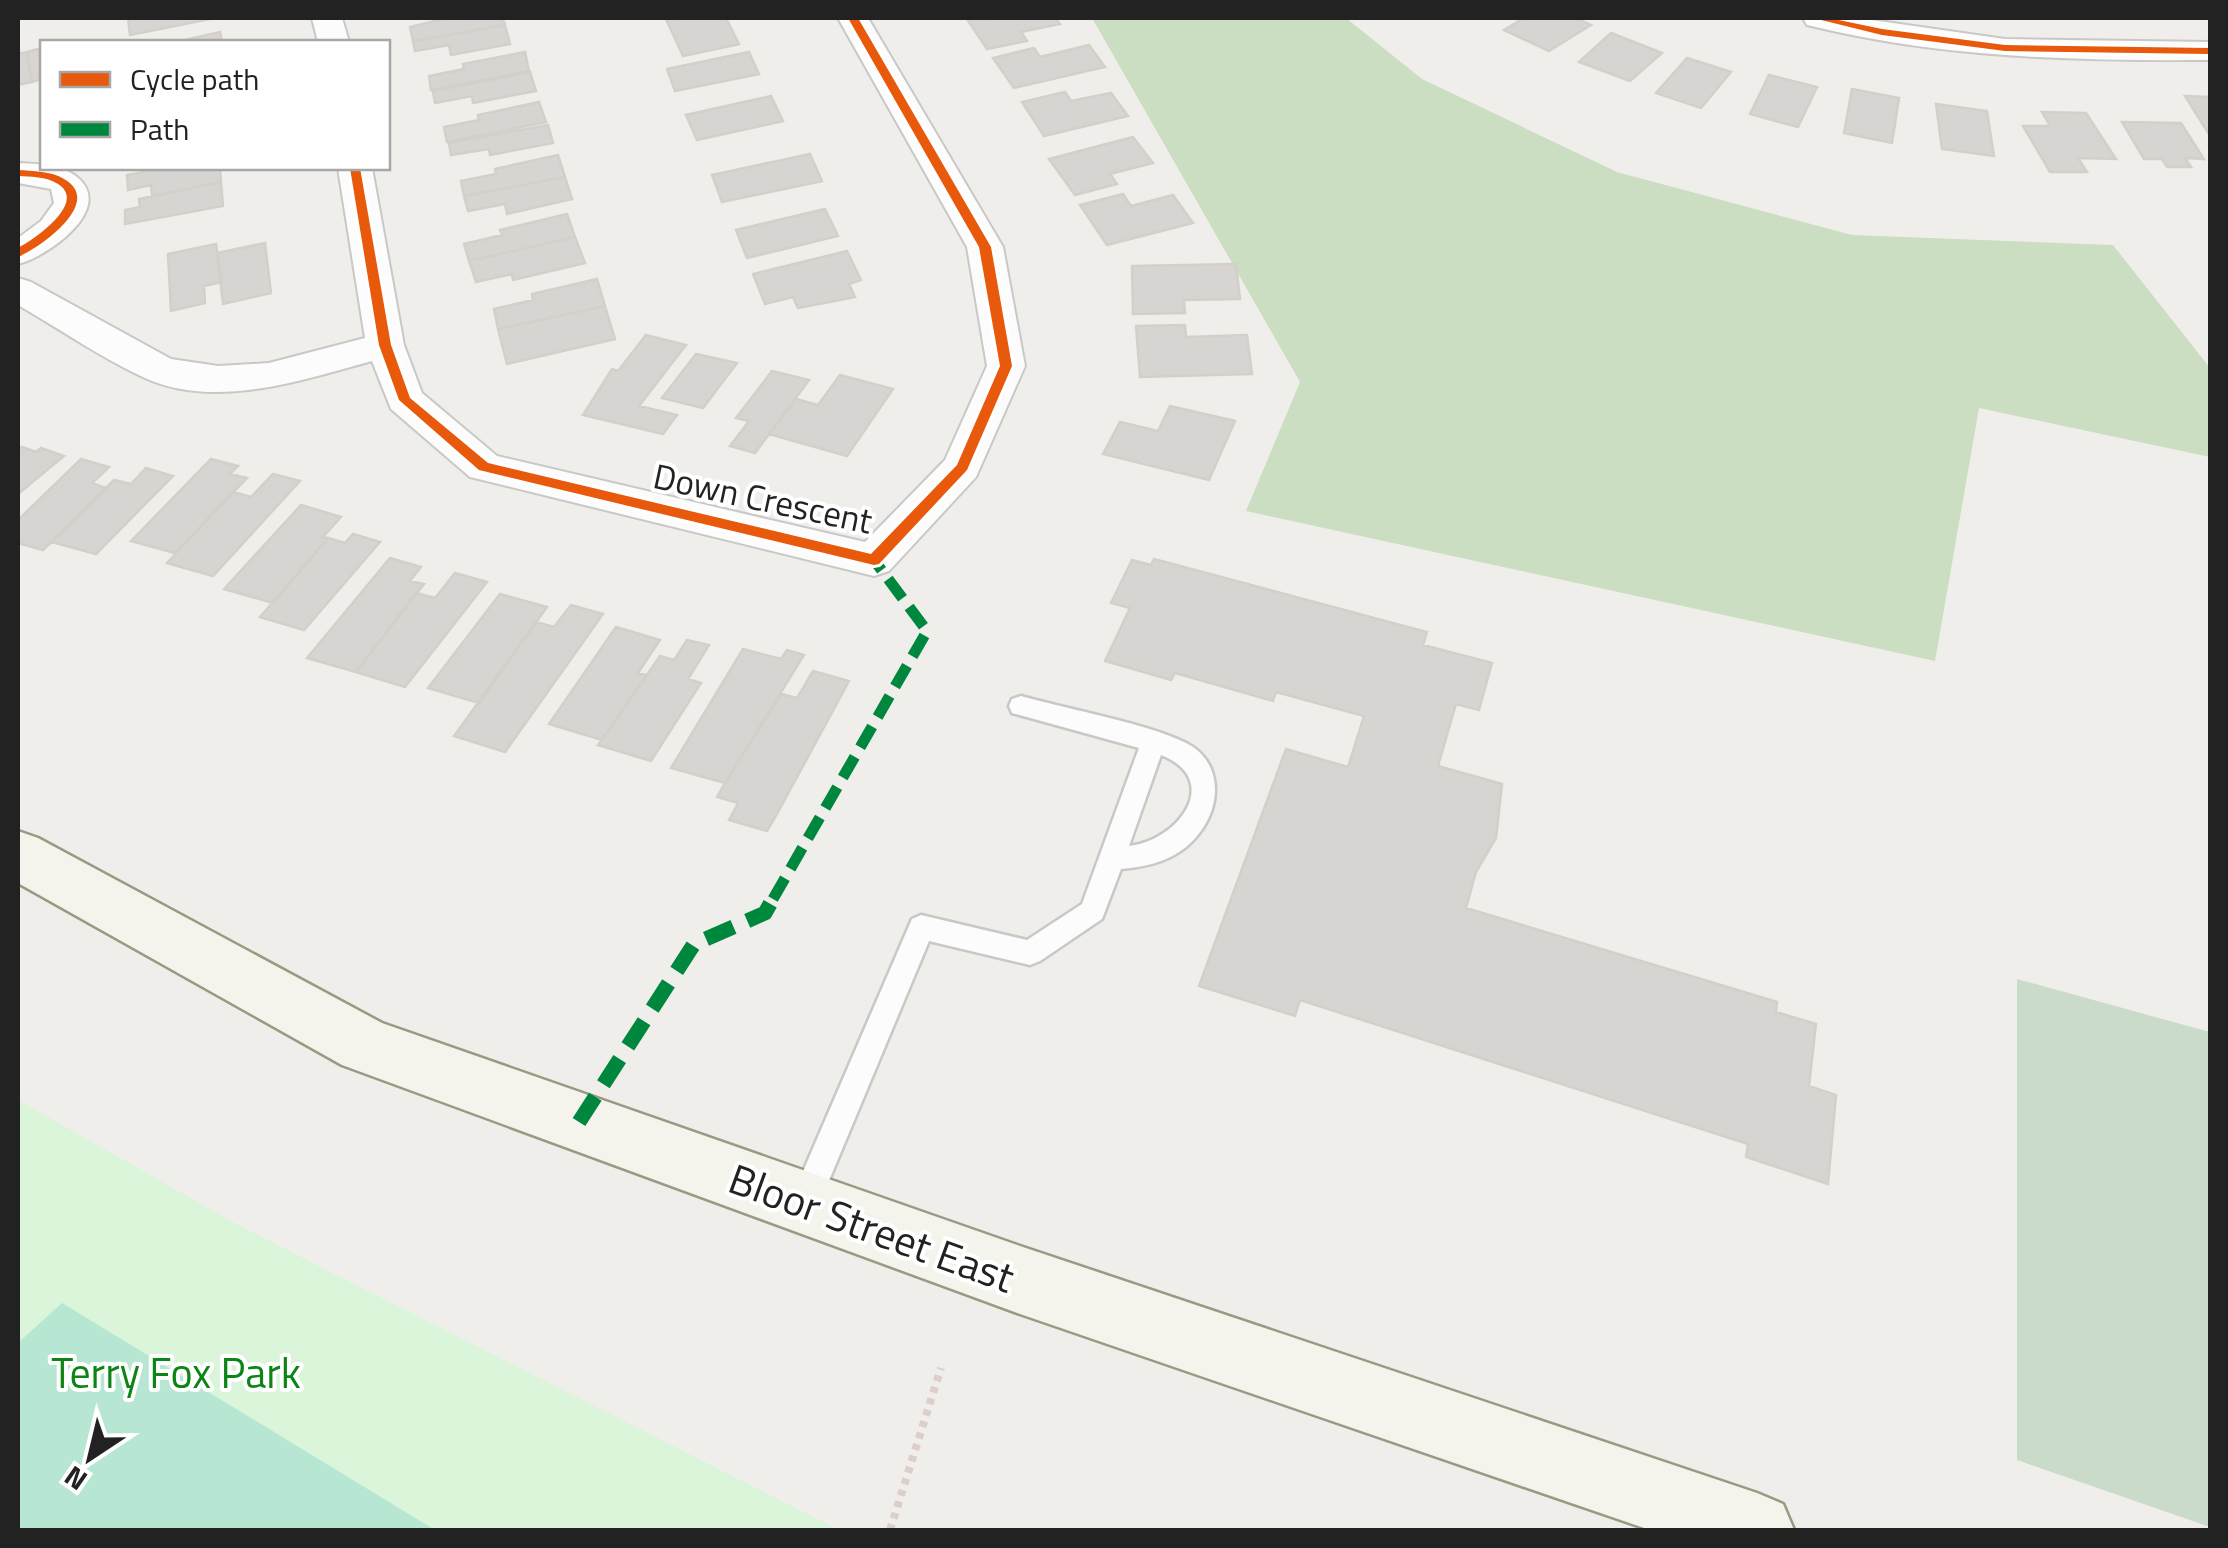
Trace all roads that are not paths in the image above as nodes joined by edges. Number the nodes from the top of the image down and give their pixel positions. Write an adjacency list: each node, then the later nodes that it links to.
1 (854, 18): 8 (street, Down Crescent)
2 (1818, 18): 3 (street)
3 (2210, 50)
4 (355, 170): 8 (street, Down Crescent)
5 (18, 173): 6 (street)
6 (18, 254)
7 (18, 290): 8 (street)
8 (386, 345)
9 (1020, 706): 10 (lane)
10 (1153, 742): 12 (lane); 12 (lane)
11 (18, 854): 13 (main road, Bloor Street East)
12 (1112, 858): 13 (lane)
13 (804, 1204): 14 (main road, Bloor Street East)
14 (1757, 1530)

